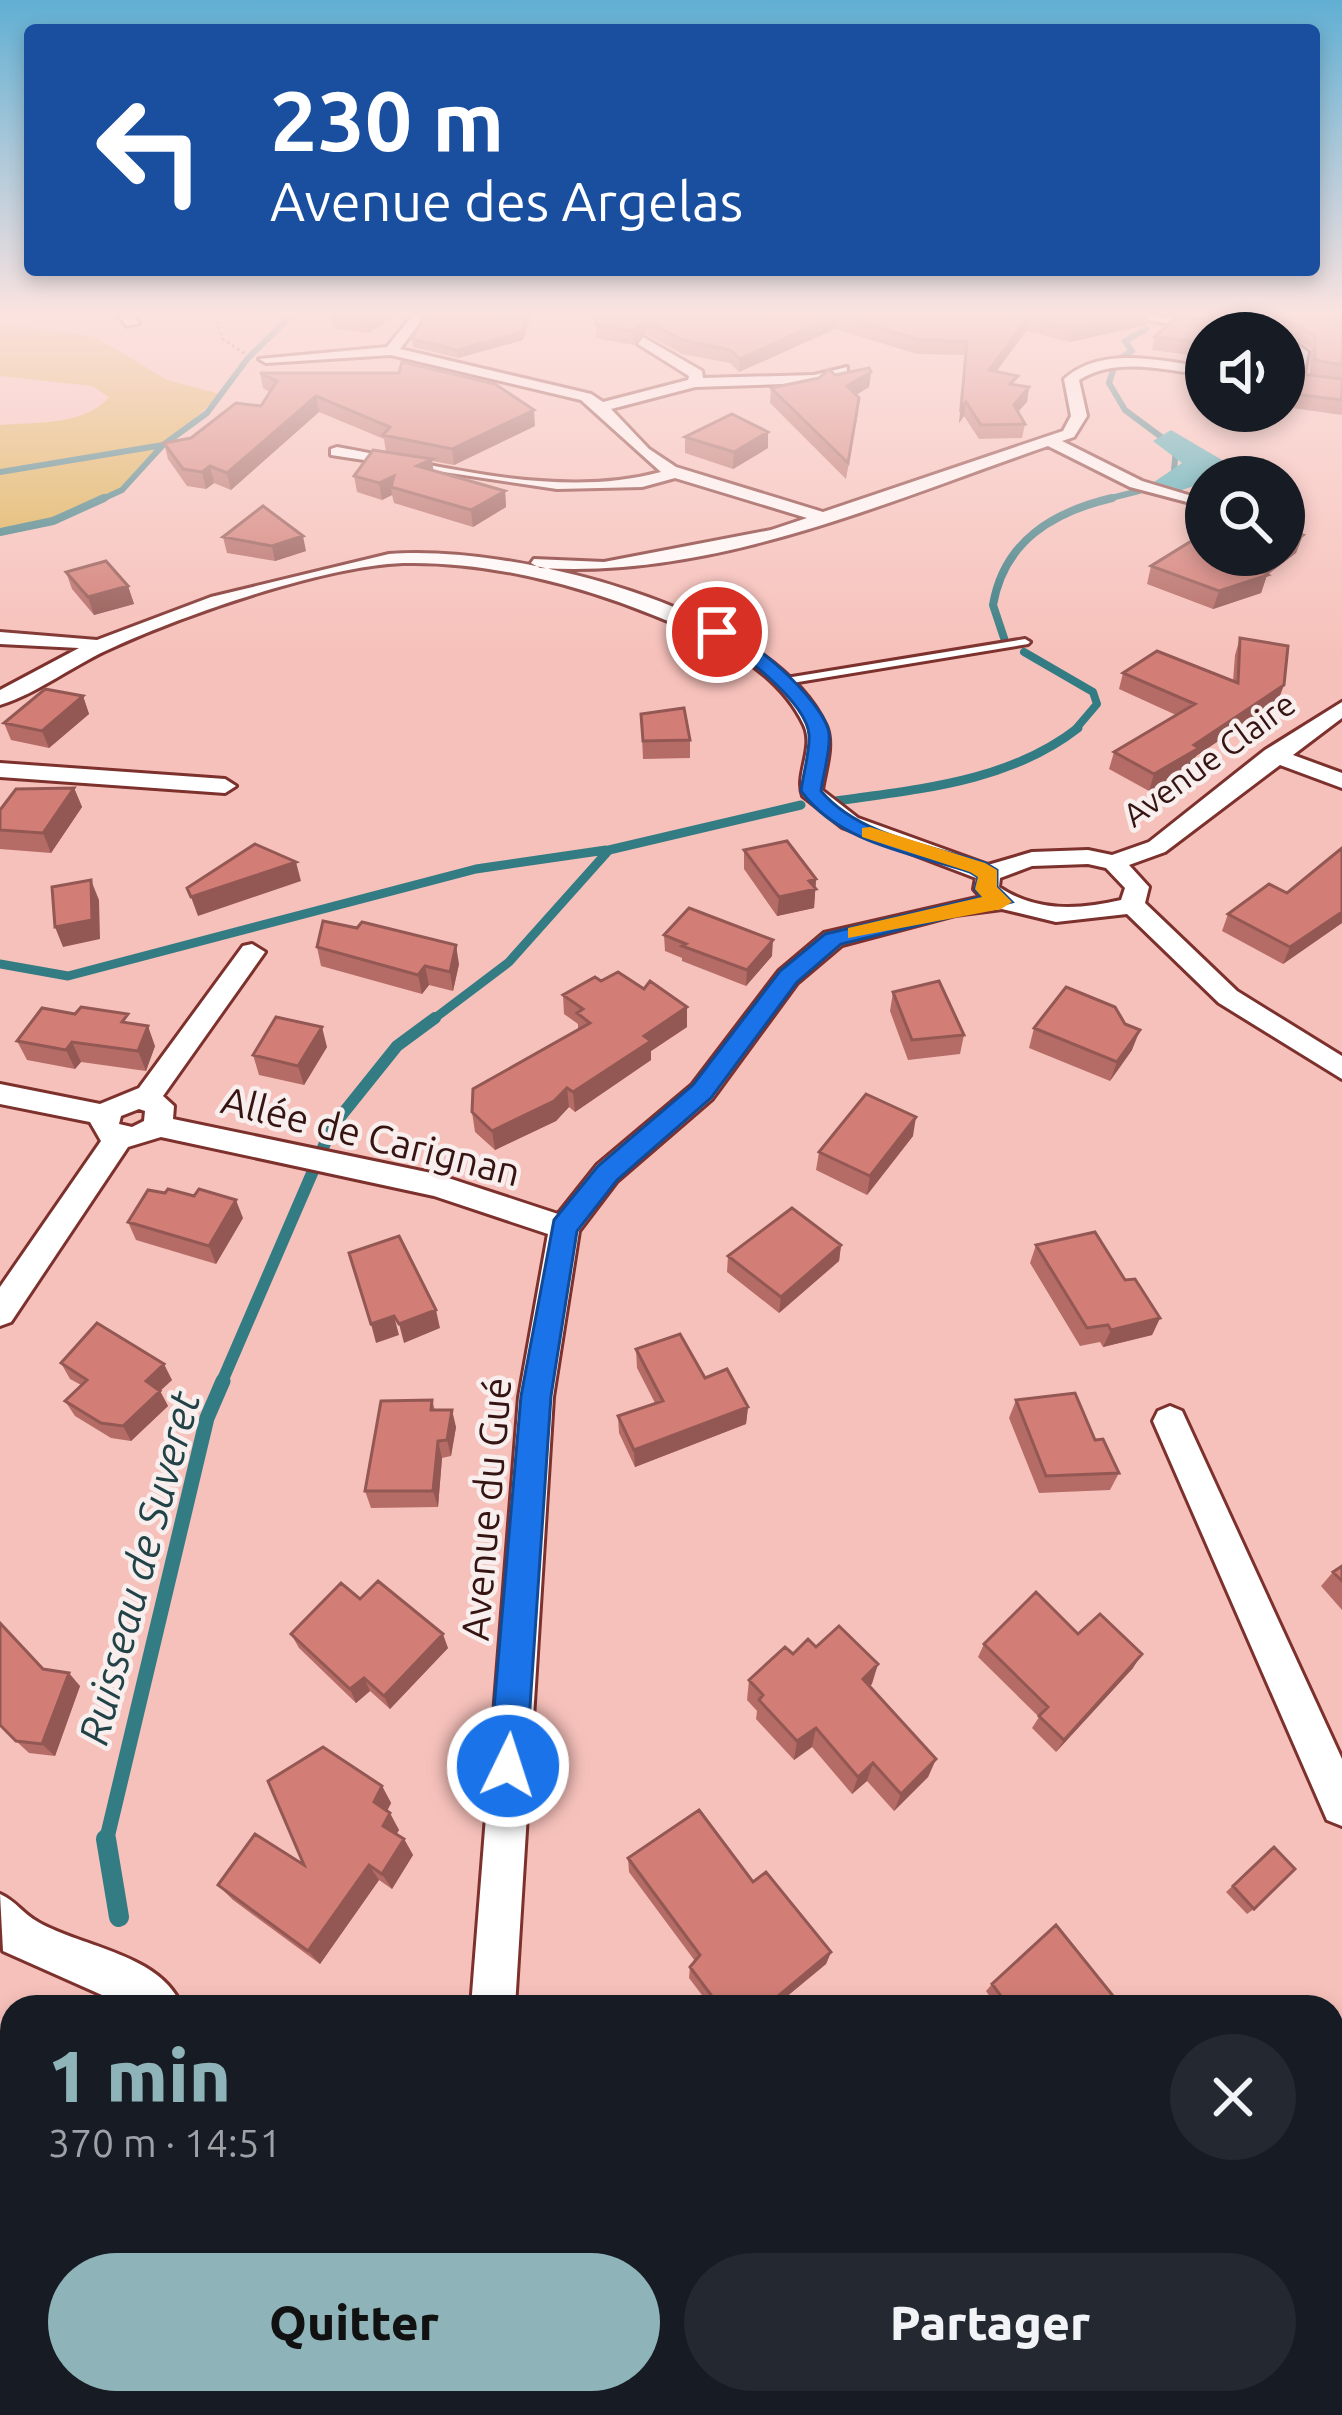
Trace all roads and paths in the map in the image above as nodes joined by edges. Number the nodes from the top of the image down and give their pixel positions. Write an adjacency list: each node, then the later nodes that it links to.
1 (618, 429): 5 (street)
2 (1073, 429): 3 (street)
3 (1053, 442): 6 (street); 7 (street)
4 (337, 452): 5 (street)
5 (675, 473): 7 (street)
6 (1185, 496)
7 (825, 519): 8 (street)
8 (510, 566): 11 (street); 12 (street)
9 (0, 638): 11 (street)
10 (1025, 642): 12 (lane)
11 (94, 644): 13 (street)
12 (786, 681): 20 (street)
13 (0, 699)
14 (1342, 708): 15 (street, Avenue Claire)
15 (1273, 754): 17 (street); 19 (street, Avenue Claire)
16 (0, 770): 18 (street)
17 (1342, 782)
18 (225, 786)
19 (1114, 862): 20 (street); 21 (street)
20 (995, 888): 21 (street); 27 (street, Avenue du Gué)
21 (1132, 905): 23 (street)
22 (252, 952): 25 (street)
23 (1342, 1070)
24 (0, 1094): 26 (street)
25 (152, 1112): 26 (street); 27 (street, Allée de Carignan)
26 (112, 1127): 28 (street)
27 (564, 1228): 33 (street, Avenue du Gué)
28 (0, 1312)
29 (1171, 1421): 30 (street)
30 (1342, 1804)
31 (0, 1916): 32 (street)
32 (149, 1995)
33 (494, 1995)

